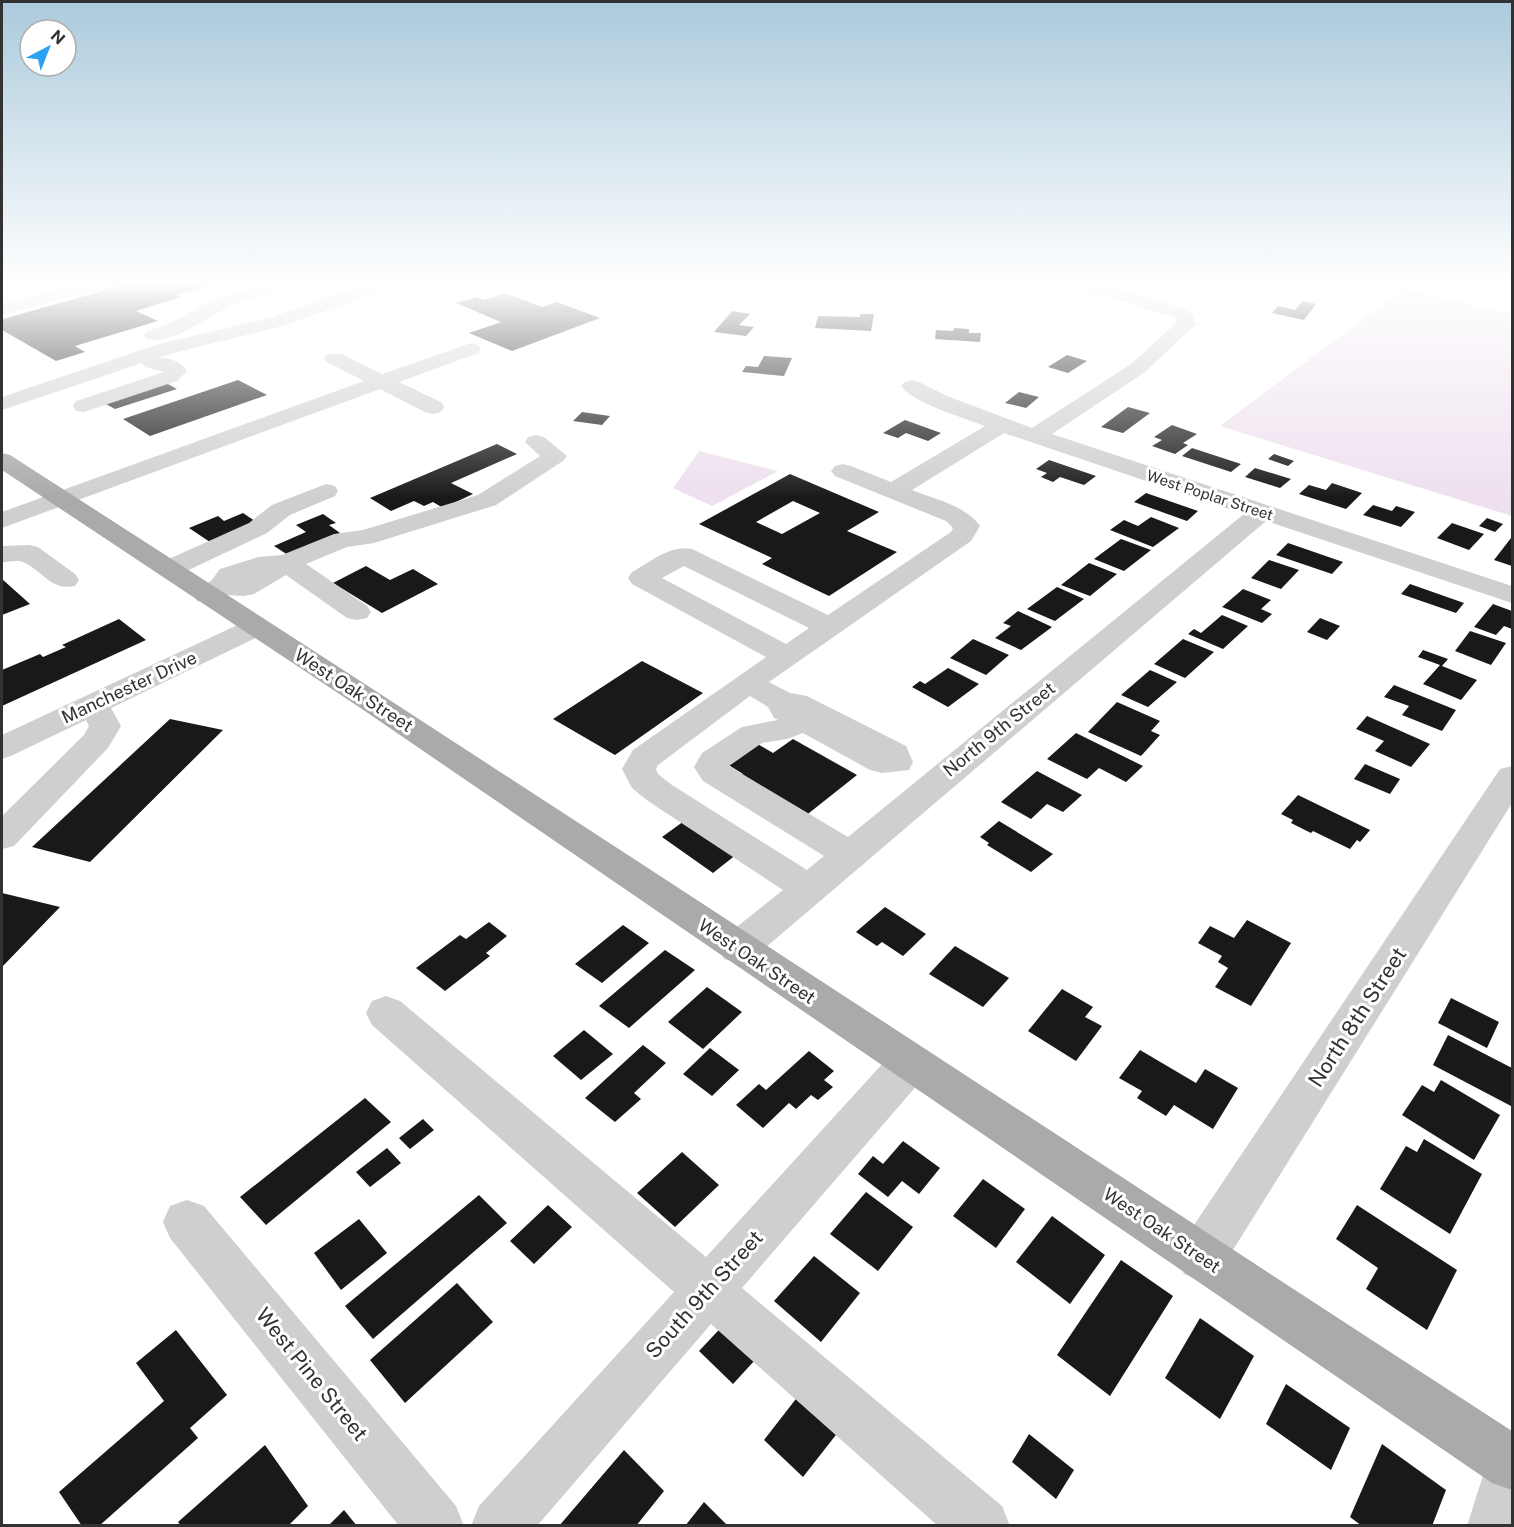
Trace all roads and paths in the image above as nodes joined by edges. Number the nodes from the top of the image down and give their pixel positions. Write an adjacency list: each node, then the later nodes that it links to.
1 (95, 355): 7 (street)
2 (145, 355): 10 (street)
3 (454, 355): 8 (street)
4 (1152, 355): 14 (street)
5 (334, 358): 8 (street)
6 (152, 363): 11 (street)
7 (33, 376)
8 (381, 382): 12 (street); 20 (street)
9 (912, 386): 13 (street, West Poplar Street)
10 (2, 404)
11 (84, 406)
12 (433, 407)
13 (1002, 425): 14 (street, West Poplar Street); 19 (street)
14 (1035, 436): 21 (street, West Poplar Street)
15 (536, 442): 24 (street)
16 (2, 460): 20 (main road, West Oak Street)
17 (843, 471): 19 (street)
18 (326, 491): 25 (street)
19 (893, 491): 31 (street)
20 (61, 498): 22 (street); 25 (main road, West Oak Street)
21 (1262, 513): 28 (street, West Poplar Street); 39 (street, North 9th Street)
22 (2, 521)
23 (2, 554): 26 (street)
24 (287, 564): 27 (street); 29 (street)
25 (169, 568): 27 (main road, West Oak Street)
26 (65, 580)
27 (214, 591): 30 (main road, West Oak Street)
28 (1512, 596)
29 (357, 612)
30 (247, 622): 34 (street, Manchester Drive); 36 (street, Manchester Drive); 43 (main road, West Oak Street)
31 (829, 627): 32 (street); 32 (street)
32 (787, 656): 33 (street)
33 (748, 683): 35 (street); 42 (street)
34 (90, 706): 37 (street, Manchester Drive); 40 (street)
35 (793, 711): 39 (street); 41 (street)
36 (2, 728)
37 (2, 747)
38 (1512, 777): 47 (street, North 8th Street)
39 (936, 782): 41 (street, North 9th Street)
40 (2, 837)
41 (850, 855): 42 (street, North 9th Street)
42 (810, 889): 43 (street, North 9th Street)
43 (738, 948): 45 (main road, West Oak Street)
44 (386, 1013): 48 (street)
45 (910, 1063): 47 (main road, West Oak Street); 48 (street, South 9th Street)
46 (187, 1222): 50 (street, West Pine Street)
47 (1201, 1257): 49 (main road, West Oak Street)
48 (708, 1288): 51 (street, South 9th Street); 52 (street)
49 (1512, 1465): 53 (street)
50 (436, 1526)
51 (499, 1526)
52 (982, 1526)
53 (1494, 1526)

